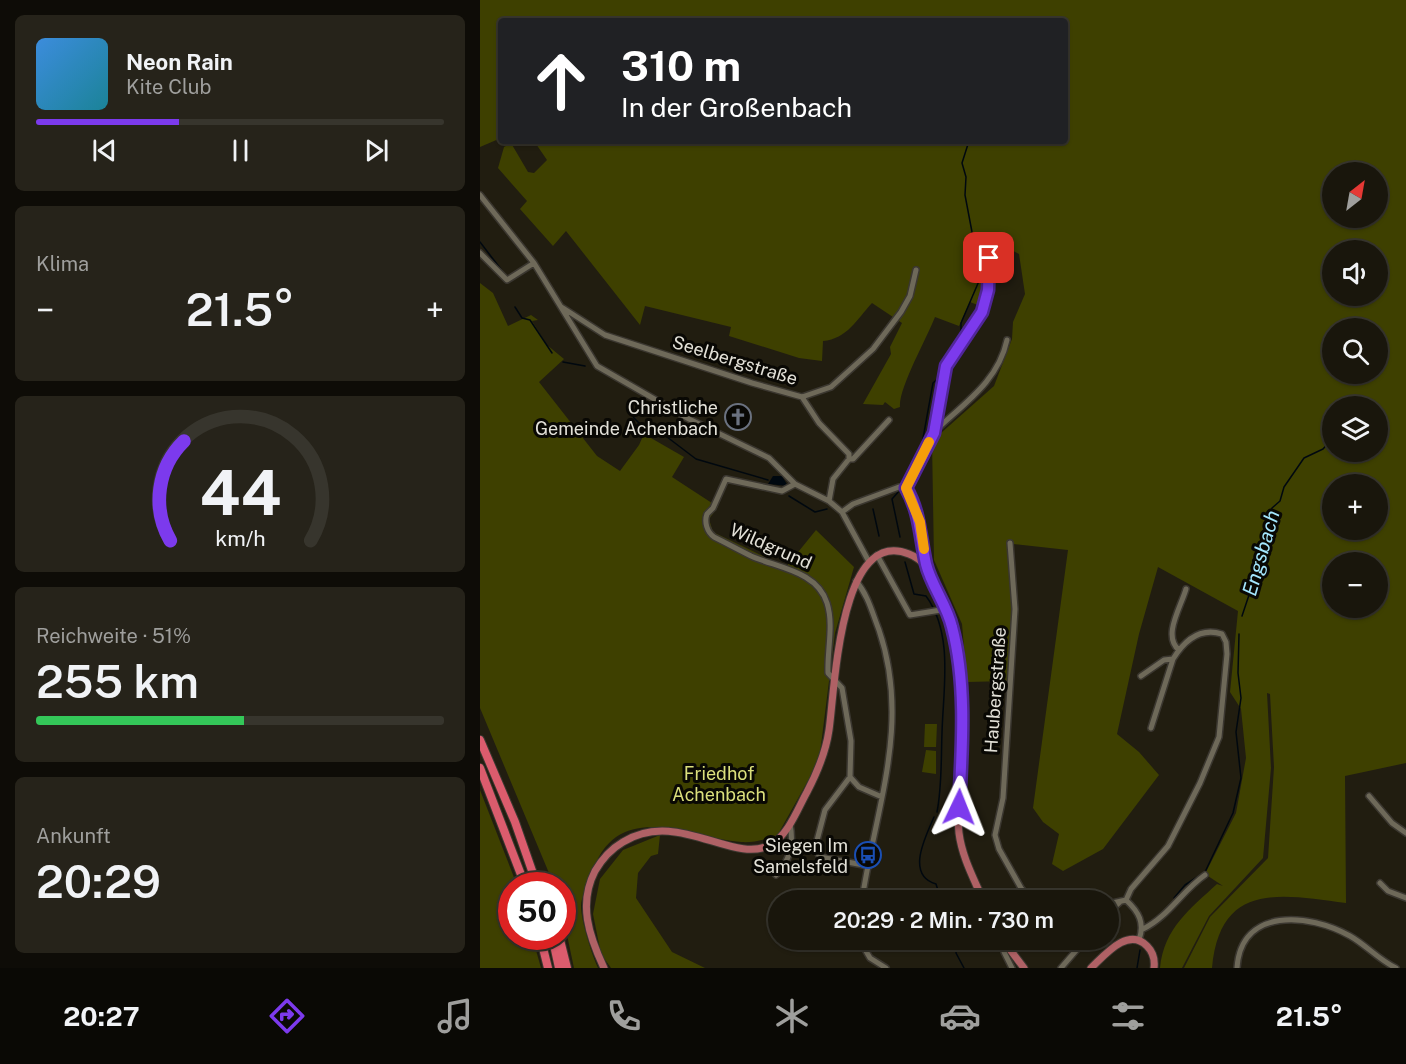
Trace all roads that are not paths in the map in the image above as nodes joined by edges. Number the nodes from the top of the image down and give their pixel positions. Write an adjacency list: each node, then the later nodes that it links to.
1 (480, 195): 4 (street)
2 (989, 243): 10 (street)
3 (480, 253): 4 (street)
4 (534, 263): 6 (street)
5 (916, 270): 8 (street, Seelbergstraße)
6 (561, 307): 8 (street, Seelbergstraße); 12 (street)
7 (1007, 340): 10 (street)
8 (802, 397): 11 (street)
9 (890, 420): 11 (street)
10 (934, 433): 13 (street)
11 (849, 459): 14 (street)
12 (795, 484): 14 (street); 26 (street, Wildgrund)
13 (906, 488): 15 (street); 19 (street)
14 (830, 501): 15 (street)
15 (842, 512): 18 (street)
16 (1010, 543): 45 (street, Haubergstraße)
17 (877, 555): 18 (main road); 19 (main road); 22 (street)
18 (868, 560): 20 (main road)
19 (926, 566): 22 (main road)
20 (856, 581): 26 (main road); 32 (street)
21 (1186, 589): 23 (street)
22 (947, 609): 44 (main road)
23 (1179, 650): 24 (street); 47 (street)
24 (1173, 659): 25 (street); 27 (street)
25 (1141, 676)
26 (834, 680): 30 (street); 33 (main road)
27 (1151, 728)
28 (480, 740): 35 (highway)
29 (480, 768): 37 (highway)
30 (850, 777): 32 (street); 36 (street)
31 (1369, 796): 34 (street)
32 (882, 797): 36 (street)
33 (790, 822): 40 (street); 62 (main road)
34 (1406, 832)
35 (530, 864): 38 (highway); 39 (highway)
36 (869, 866): 43 (street)
37 (520, 872)
38 (533, 872)
39 (535, 872)
40 (776, 875)
41 (1206, 875): 50 (street)
42 (1380, 883): 46 (street)
43 (864, 890)
44 (979, 890)
45 (1022, 890)
46 (1406, 898)
47 (1123, 900): 48 (street); 49 (street); 50 (street)
48 (1119, 901)
49 (1119, 903)
50 (1143, 929): 51 (street)
51 (1139, 940): 67 (main road); 68 (main road)
52 (544, 950): 59 (highway)
53 (555, 950): 60 (highway)
54 (562, 950): 61 (highway)
55 (865, 950): 63 (street)
56 (1004, 950): 64 (street)
57 (1010, 950): 65 (main road)
58 (1077, 950): 66 (street)
59 (548, 968)
60 (559, 968)
61 (567, 968)
62 (604, 968)
63 (886, 968)
64 (1012, 968)
65 (1024, 968)
66 (1061, 968)
67 (1091, 968)
68 (1154, 968)
69 (1237, 968): 70 (street)
70 (1396, 968)

